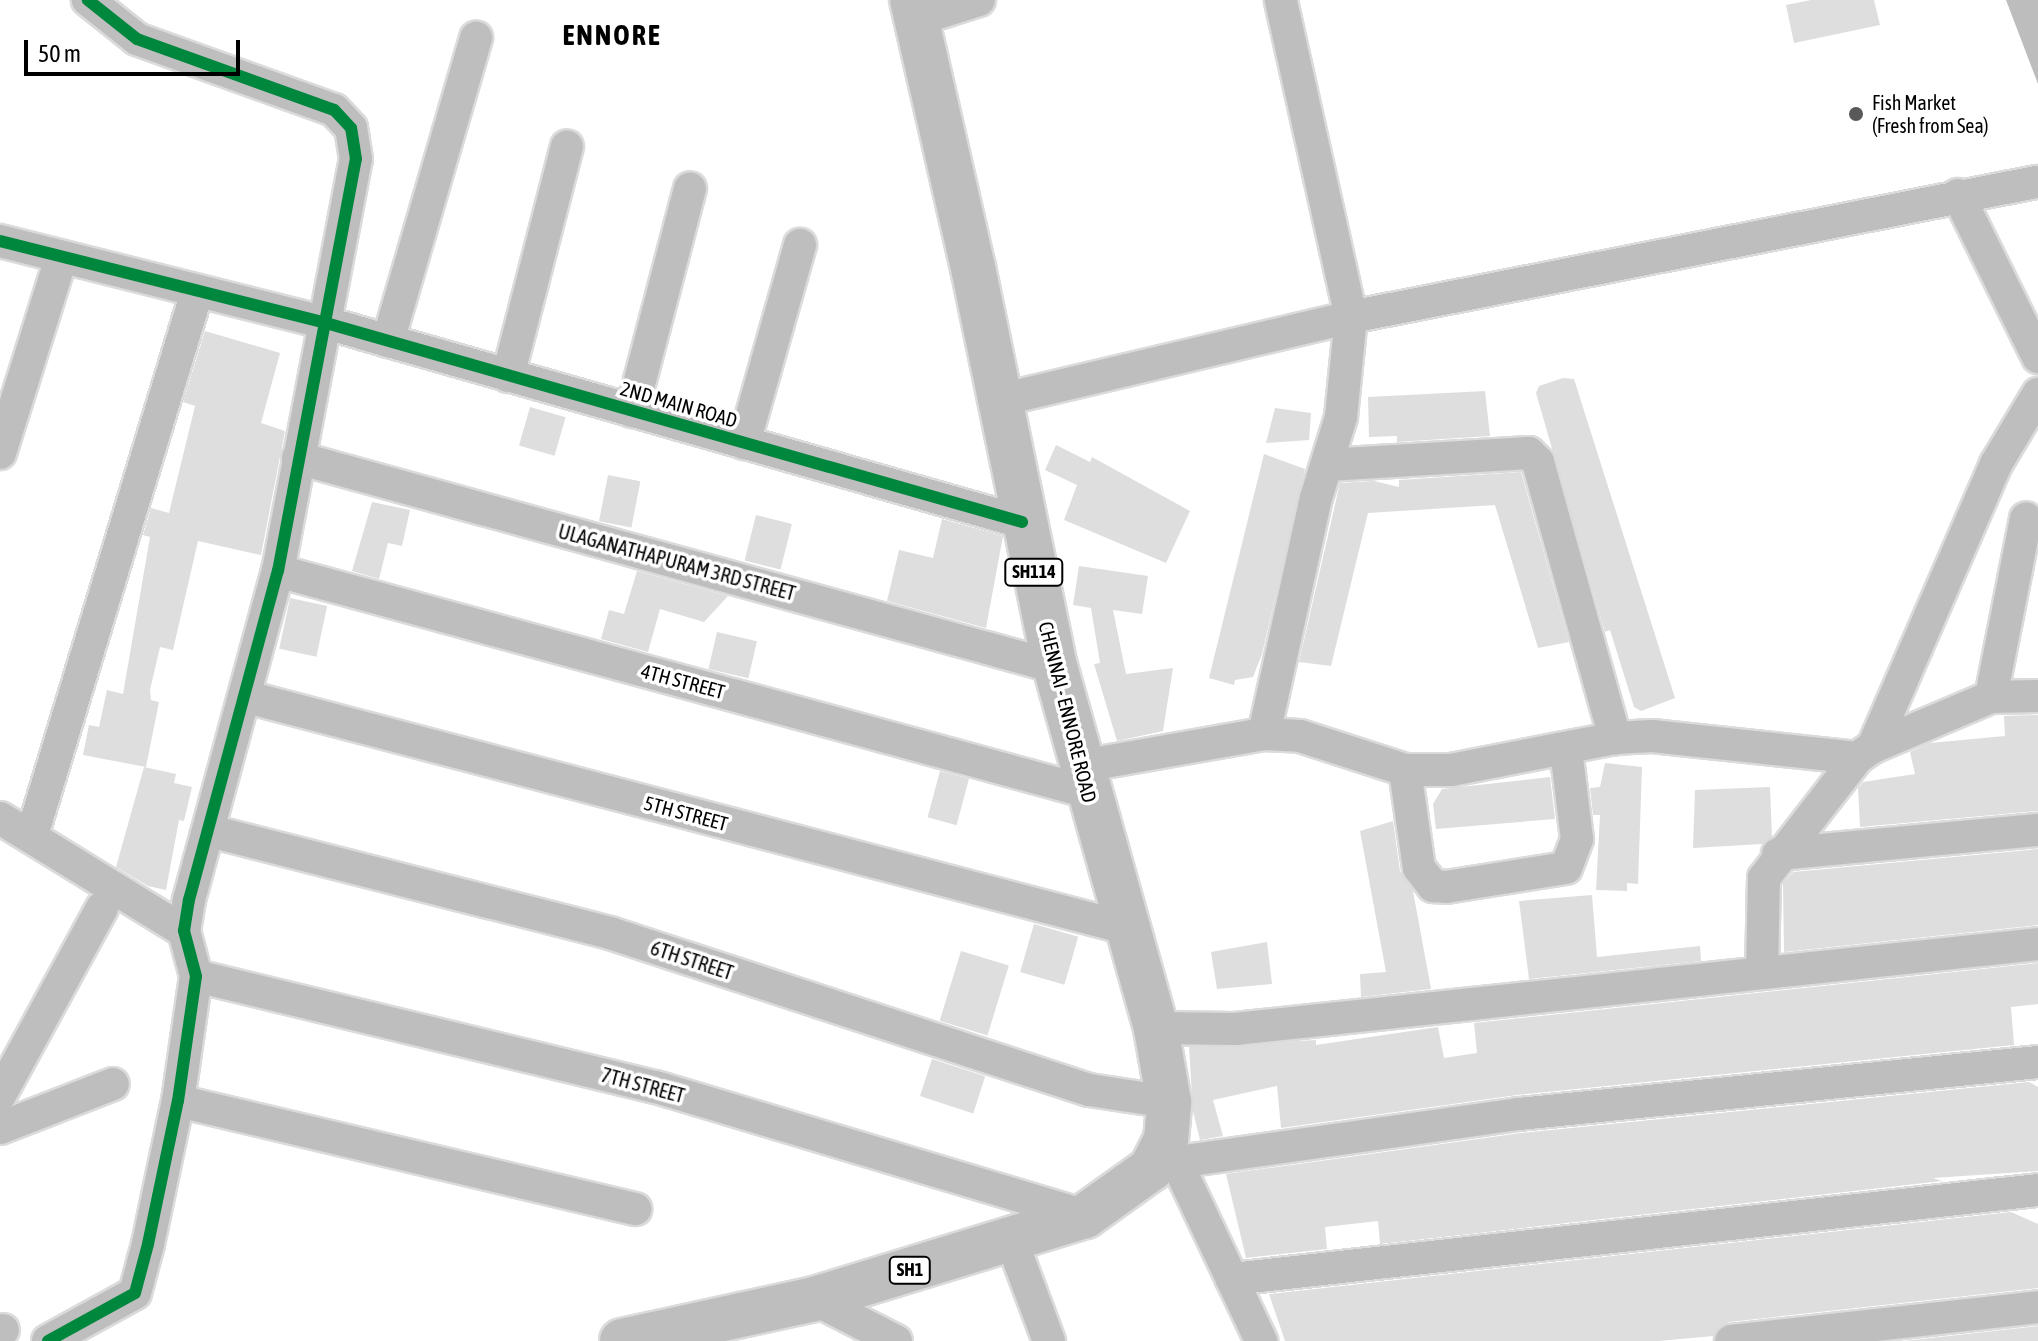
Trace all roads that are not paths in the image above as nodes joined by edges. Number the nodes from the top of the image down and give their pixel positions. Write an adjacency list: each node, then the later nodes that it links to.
1 (979, 0): 4 (street)
2 (1281, 0): 14 (street)
3 (95, 2): 15 (street)
4 (914, 10): 20 (main road, CHENNAI - ENNORE ROAD / SH114)
5 (476, 38): 16 (street)
6 (567, 146): 18 (street)
7 (2036, 182): 9 (street)
8 (690, 188): 21 (street)
9 (1958, 195): 14 (street); 17 (street)
10 (0, 241): 12 (street, 2ND MAIN ROAD)
11 (800, 245): 22 (street)
12 (61, 258): 13 (street, 2ND MAIN ROAD); 23 (street)
13 (197, 292): 15 (street, 2ND MAIN ROAD); 42 (street)
14 (1351, 317): 20 (street); 25 (street)
15 (326, 323): 16 (street, 2ND MAIN ROAD); 24 (street)
16 (388, 341): 18 (street, 2ND MAIN ROAD)
17 (2038, 357)
18 (508, 376): 21 (street, 2ND MAIN ROAD)
19 (2038, 394): 36 (street)
20 (1000, 400): 27 (main road, CHENNAI - ENNORE ROAD / SH114)
21 (632, 411): 22 (street, 2ND MAIN ROAD)
22 (744, 443): 27 (street, 2ND MAIN ROAD)
23 (0, 453)
24 (298, 458): 28 (street); 29 (street, ULAGANATHAPURAM 3RD STREET)
25 (1327, 465): 33 (street); 34 (street)
26 (2026, 518): 32 (street)
27 (1022, 522): 29 (main road, CHENNAI - ENNORE ROAD / SH114)
28 (278, 571): 31 (street); 38 (street, 4TH STREET)
29 (1055, 667): 38 (main road, CHENNAI - ENNORE ROAD / SH114)
30 (2038, 696): 32 (street)
31 (247, 697): 41 (street); 45 (street, 5TH STREET)
32 (1991, 697): 36 (street)
33 (1264, 734): 37 (street); 38 (street)
34 (1615, 738): 35 (street); 36 (street)
35 (1566, 749): 37 (street); 37 (street)
36 (1865, 752): 43 (street)
37 (1405, 770)
38 (1085, 779): 45 (main road, CHENNAI - ENNORE ROAD / SH114)
39 (0, 818): 42 (street)
40 (2038, 830): 43 (street)
41 (210, 831): 46 (street); 56 (street, 6TH STREET)
42 (32, 835): 46 (street)
43 (1778, 854): 48 (street)
44 (102, 908): 53 (street)
45 (1126, 928): 50 (main road, CHENNAI - ENNORE ROAD / SH114)
46 (184, 931): 49 (street)
47 (2038, 944): 48 (street)
48 (1762, 973): 50 (street)
49 (196, 976): 54 (street); 59 (street, 7TH STREET)
50 (1156, 1028): 56 (main road, CHENNAI - ENNORE ROAD / SH114)
51 (2038, 1062): 56 (street, 6TH STREET)
52 (113, 1084): 55 (street)
53 (0, 1095)
54 (178, 1101): 58 (street); 65 (street)
55 (0, 1128)
56 (1171, 1135): 59 (main road, SH1); 61 (street)
57 (2038, 1190): 61 (street)
58 (635, 1209)
59 (1085, 1216): 60 (main road, SH1)
60 (1011, 1239): 62 (main road, SH1); 68 (street)
61 (1232, 1279): 69 (street)
62 (814, 1299): 64 (main road, SH1); 67 (street)
63 (2038, 1307): 70 (street)
64 (736, 1329): 66 (main road, SH1)
65 (48, 1341)
66 (622, 1341)
67 (896, 1341)
68 (1049, 1341)
69 (1261, 1341)
70 (1731, 1341)

